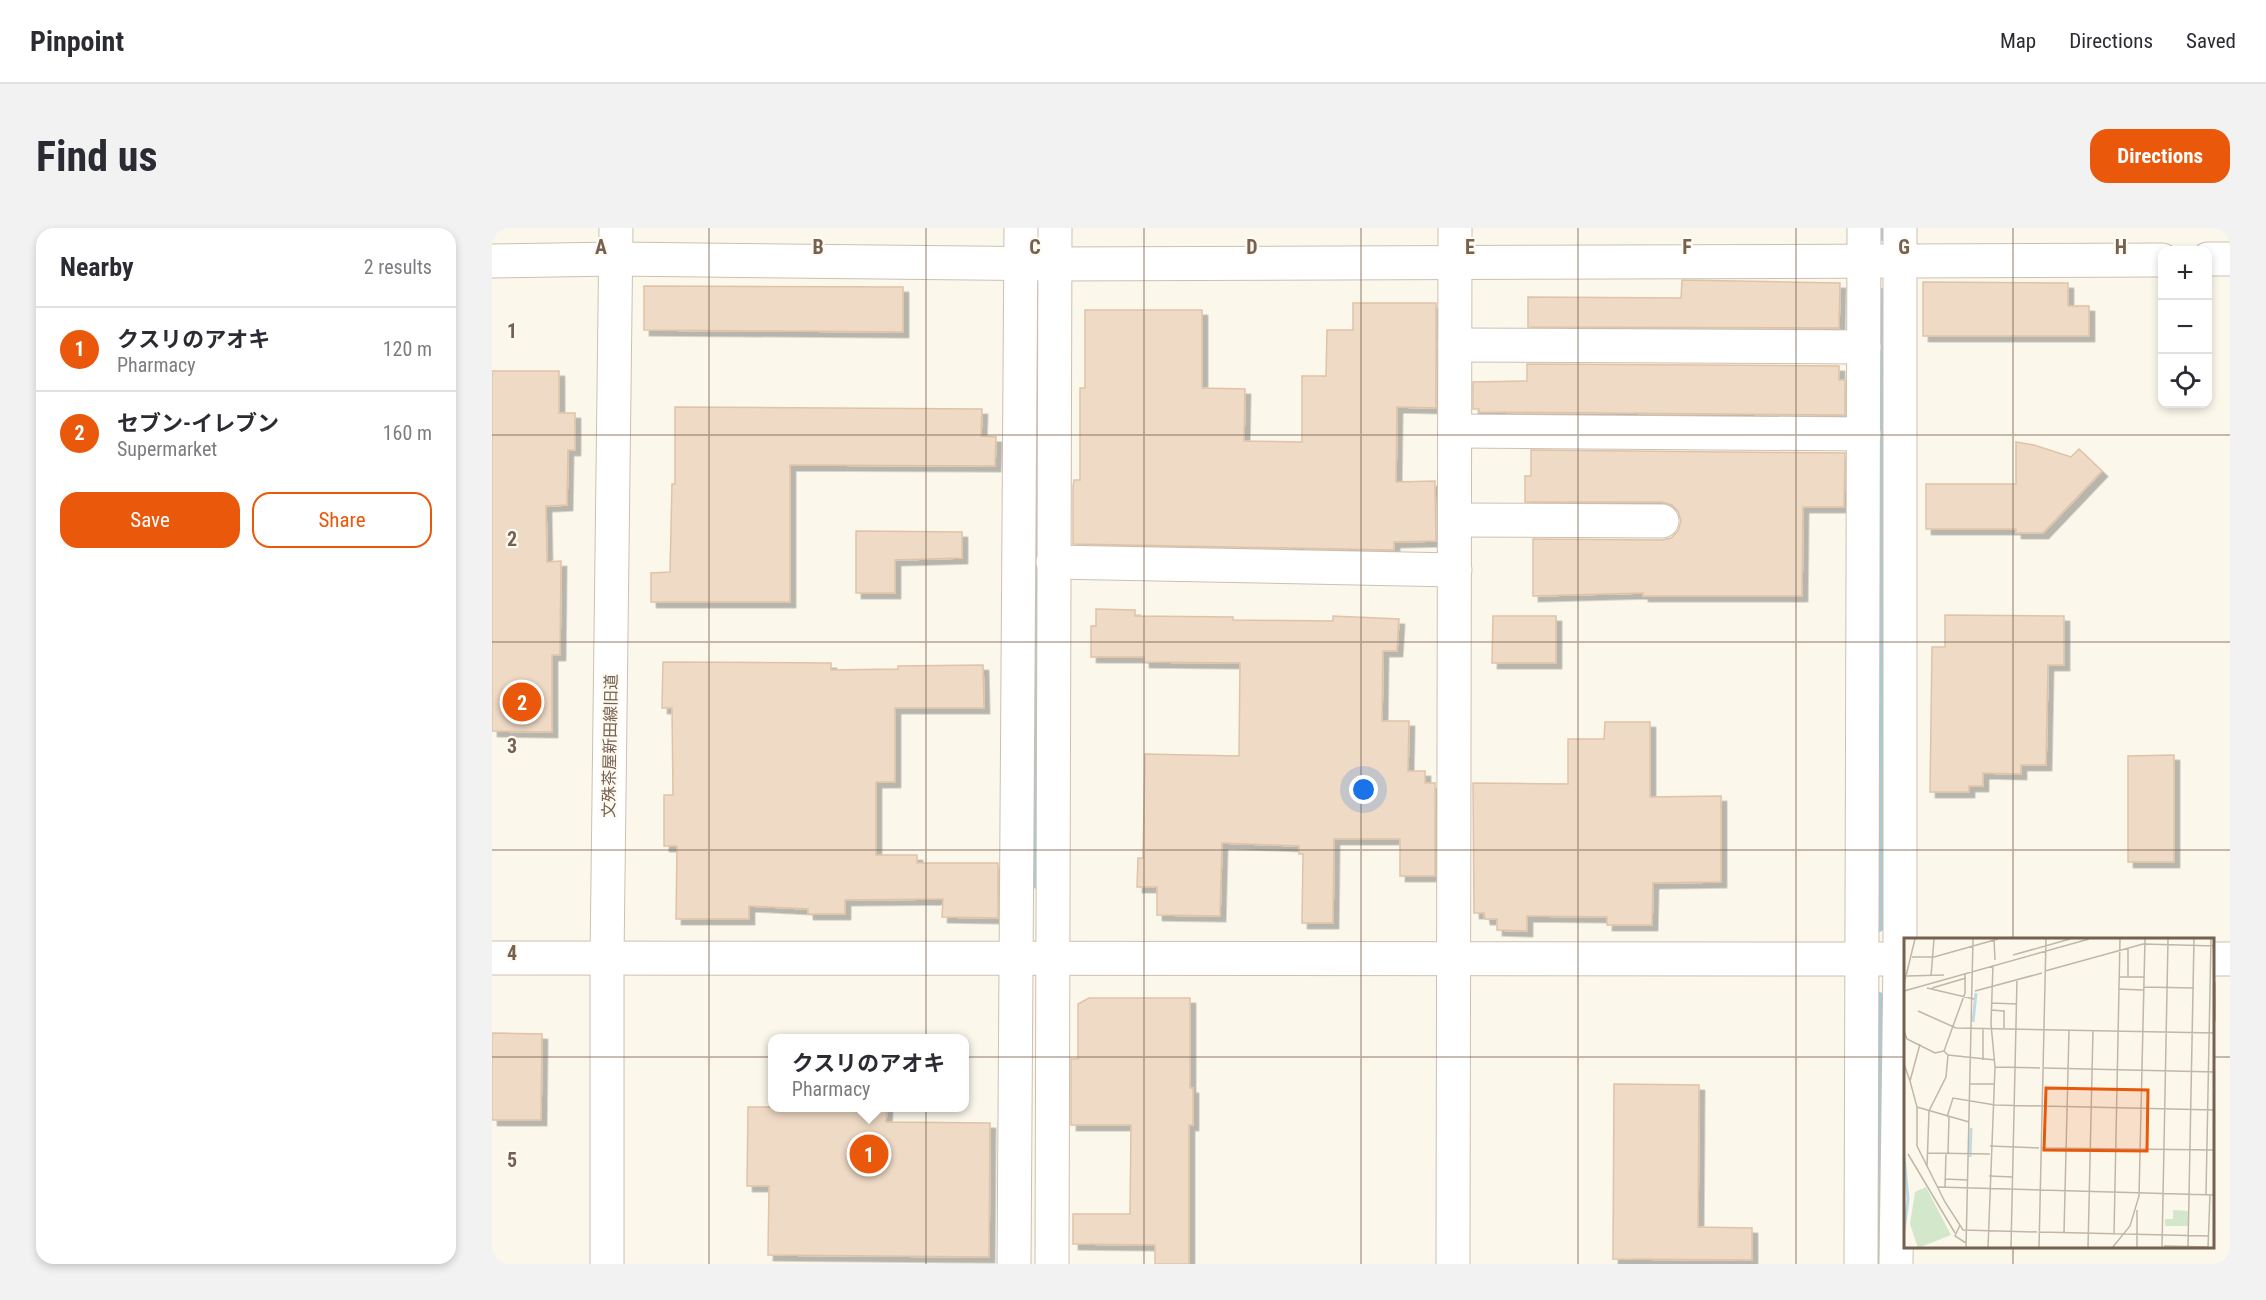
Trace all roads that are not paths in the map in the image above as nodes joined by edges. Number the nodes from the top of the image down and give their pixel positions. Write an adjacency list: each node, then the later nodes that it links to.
1 (1021, 228): 14 (street)
2 (1054, 228): 15 (street)
3 (1455, 228): 13 (street)
4 (1864, 228): 11 (street)
5 (1900, 228): 12 (street)
6 (616, 244): 10 (street); 14 (street); 26 (street, 文殊茶屋新田線旧道)
7 (2212, 259): 8 (street)
8 (2230, 259)
9 (2158, 260): 12 (street)
10 (492, 261)
11 (1864, 261): 12 (street); 13 (street); 17 (street)
12 (1900, 261): 28 (street)
13 (1455, 263): 15 (street); 16 (street)
14 (1021, 264): 15 (street); 25 (street)
15 (1054, 264): 22 (street)
16 (1455, 345): 17 (street); 18 (street)
17 (1864, 347): 19 (street)
18 (1455, 431): 19 (street); 20 (street)
19 (1864, 434): 30 (street)
20 (1455, 520): 21 (street); 23 (street)
21 (1662, 520)
22 (1053, 562): 23 (street); 27 (street)
23 (1455, 570): 29 (street)
24 (492, 958): 26 (street)
25 (1018, 958): 26 (street); 27 (street); 32 (street)
26 (607, 959): 31 (street, 文殊茶屋新田線旧道)
27 (1052, 959): 29 (street); 33 (street)
28 (1903, 959): 30 (street); 36 (street)
29 (1455, 960): 30 (street); 34 (street)
30 (1863, 960): 35 (street)
31 (607, 1264)
32 (1014, 1264)
33 (1052, 1264)
34 (1453, 1264)
35 (1861, 1264)
36 (1896, 1264)

